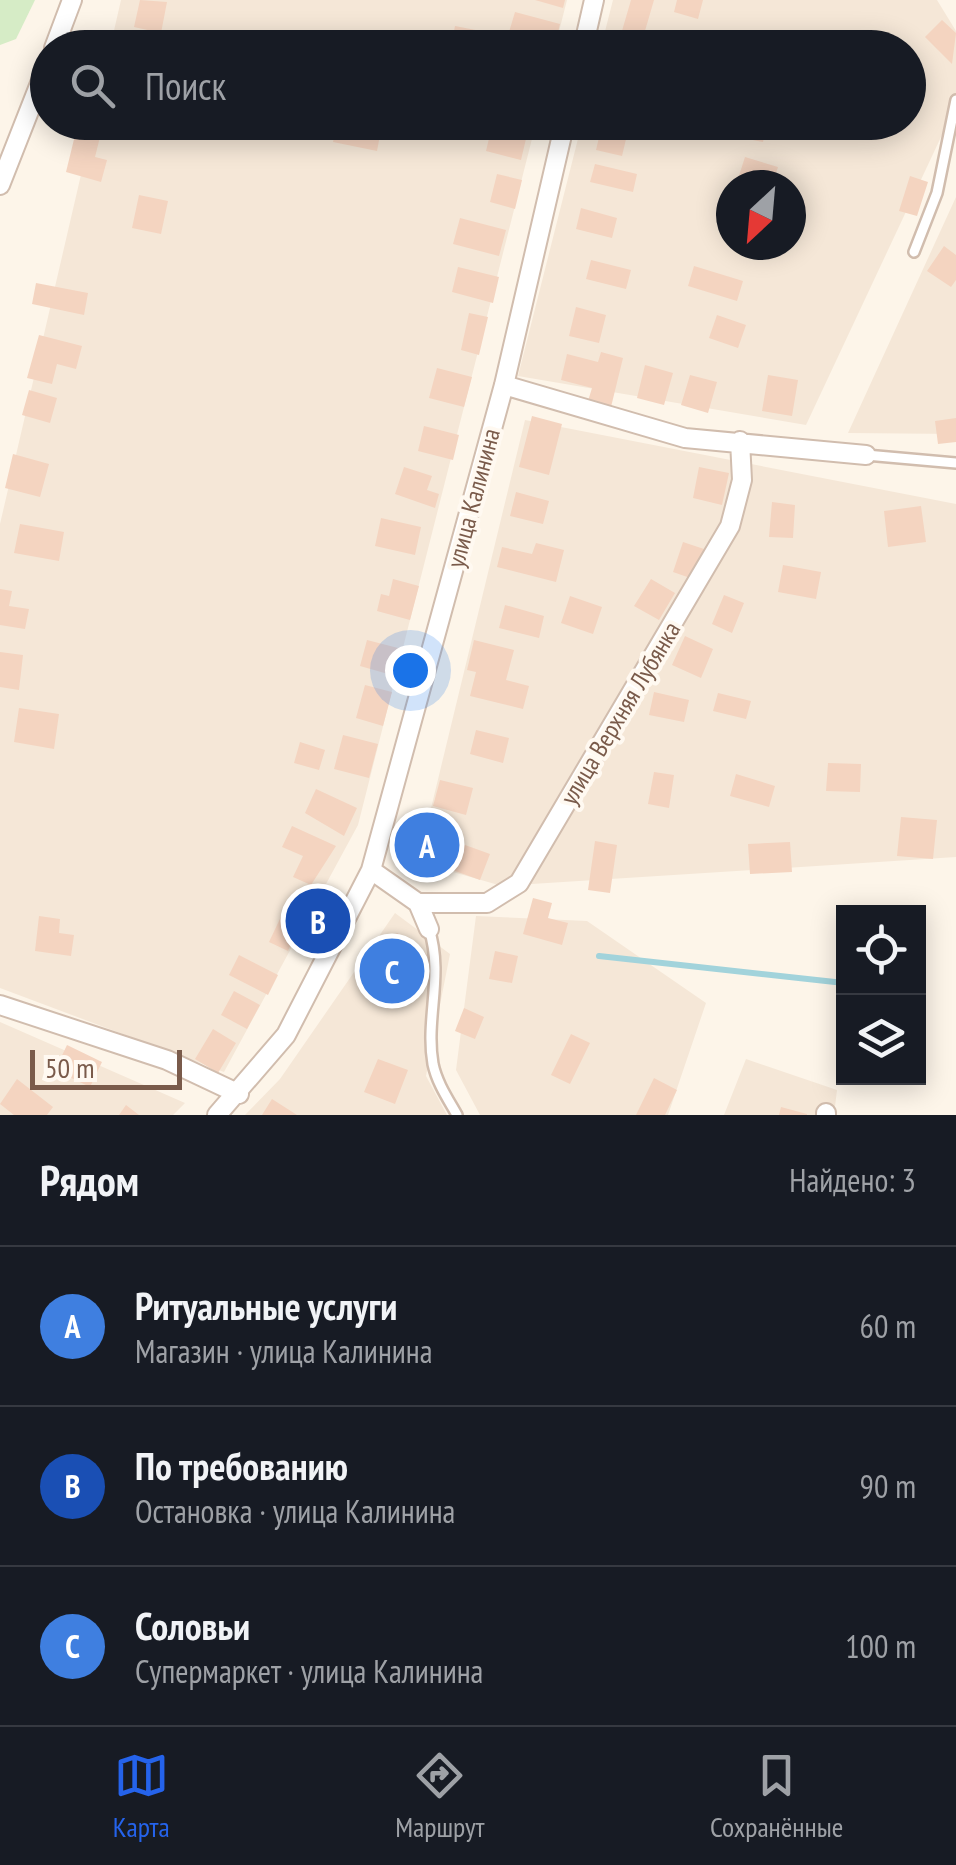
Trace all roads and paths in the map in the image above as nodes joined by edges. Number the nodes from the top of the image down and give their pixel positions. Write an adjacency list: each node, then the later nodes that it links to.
1 (72, 0): 3 (street)
2 (594, 0): 4 (street)
3 (61, 30)
4 (587, 30)
5 (956, 100): 9 (lane)
6 (30, 109): 8 (street)
7 (561, 140): 10 (street, улица Калинина)
8 (0, 185)
9 (914, 252)
10 (504, 384): 11 (street); 14 (street, улица Калинина)
11 (740, 441): 12 (street); 15 (street, улица Верхняя Лубянка)
12 (866, 454): 13 (lane)
13 (956, 463)
14 (371, 870): 15 (street); 18 (street, улица Калинина)
15 (418, 903): 16 (street)
16 (429, 929): 20 (lane)
17 (0, 1005): 18 (street)
18 (239, 1094): 19 (street, улица Калинина)
19 (217, 1115)
20 (458, 1115)

